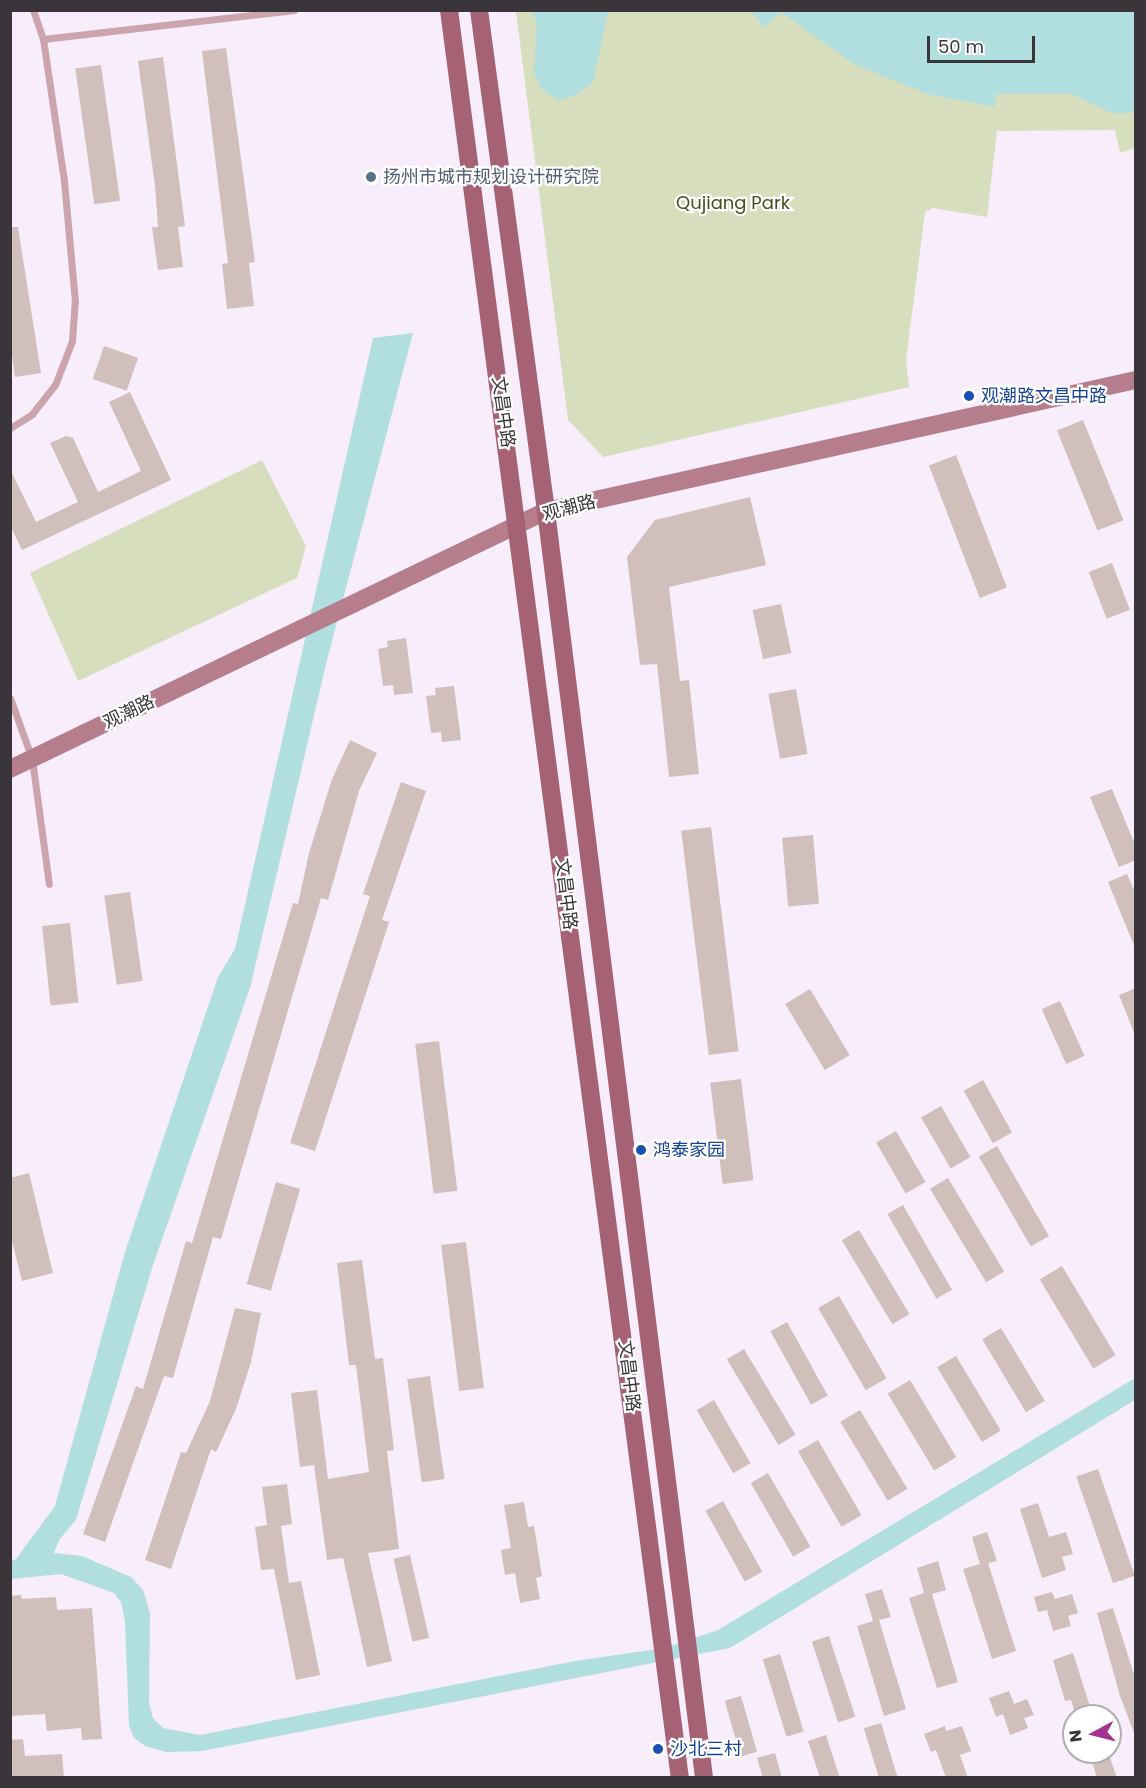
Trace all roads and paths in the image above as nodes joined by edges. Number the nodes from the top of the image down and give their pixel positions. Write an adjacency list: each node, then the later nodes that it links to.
1 (33, 10): 5 (lane)
2 (294, 10): 5 (lane)
3 (449, 10): 9 (main road, 文昌中路)
4 (479, 10): 8 (main road, 文昌中路)
5 (43, 39): 7 (lane)
6 (1136, 380): 8 (street, 观潮路)
7 (10, 428)
8 (546, 511): 9 (street, 观潮路); 15 (main road, 文昌中路)
9 (518, 525): 11 (street, 观潮路); 14 (main road, 文昌中路)
10 (10, 698): 11 (lane)
11 (32, 759): 12 (street, 观潮路); 13 (lane)
12 (10, 769)
13 (50, 884)
14 (681, 1778)
15 (704, 1778)

